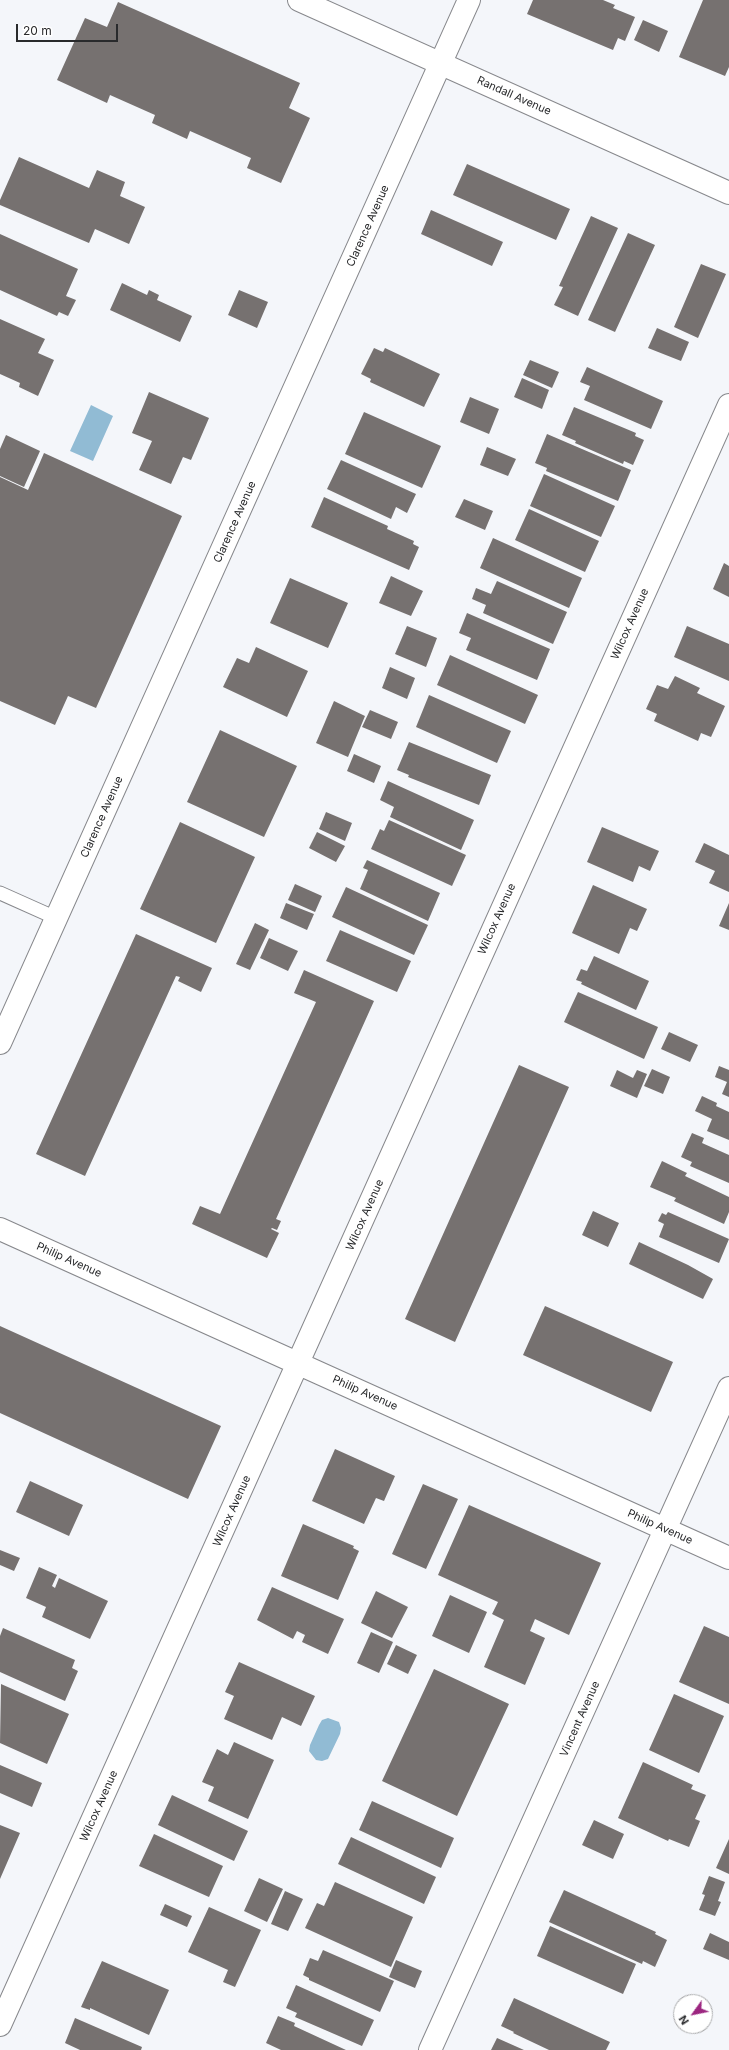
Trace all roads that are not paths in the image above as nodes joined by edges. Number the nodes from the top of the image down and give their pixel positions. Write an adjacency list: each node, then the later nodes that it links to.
1 (299, 0): 3 (street, Randall Avenue)
2 (469, 0): 3 (street, Clarence Avenue)
3 (441, 63): 4 (street, Randall Avenue); 7 (street, Clarence Avenue)
4 (729, 193)
5 (729, 405): 10 (street, Wilcox Avenue)
6 (0, 893): 7 (lane)
7 (56, 918): 8 (street, Clarence Avenue)
8 (0, 1043)
9 (0, 1229): 10 (street, Philip Avenue)
10 (298, 1363): 12 (street, Philip Avenue); 14 (street, Wilcox Avenue)
11 (729, 1388): 12 (street, Vincent Avenue)
12 (666, 1529): 13 (street, Philip Avenue); 15 (street, Vincent Avenue)
13 (729, 1558)
14 (0, 2025)
15 (430, 2050)

